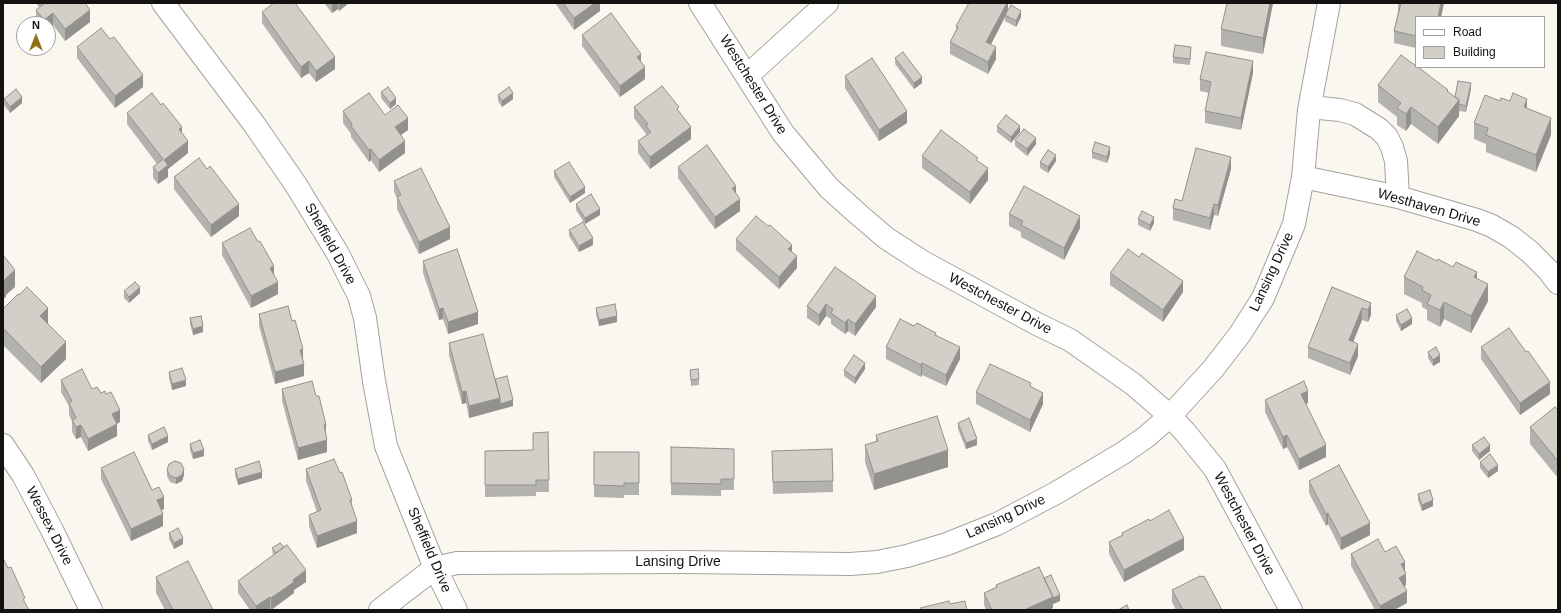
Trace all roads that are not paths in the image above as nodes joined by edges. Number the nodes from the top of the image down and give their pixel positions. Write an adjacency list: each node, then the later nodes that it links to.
1 (700, 3): 5 (street, Westchester Drive)
2 (827, 3): 5 (street)
3 (1329, 3): 6 (street, Lansing Drive)
4 (172, 6): 12 (street, Sheffield Drive)
5 (747, 76): 10 (street, Westchester Drive)
6 (1310, 106): 7 (street, Lansing Drive); 8 (street)
7 (1303, 177): 8 (street, Westhaven Drive); 10 (street, Lansing Drive)
8 (1398, 198): 9 (street, Westhaven Drive)
9 (1558, 283)
10 (1170, 416): 12 (street, Lansing Drive); 16 (street, Westchester Drive)
11 (3, 445): 13 (street, Wessex Drive)
12 (435, 568): 14 (street, Lansing Drive); 15 (street, Sheffield Drive)
13 (91, 610)
14 (380, 610)
15 (456, 610)
16 (1291, 610)

